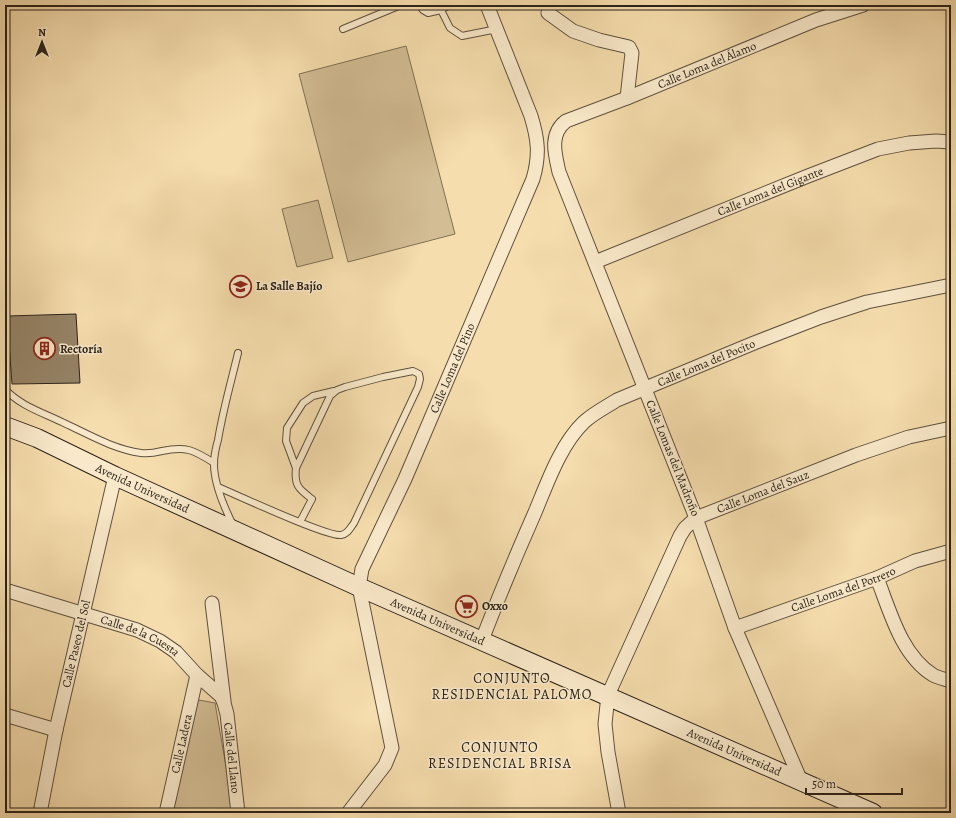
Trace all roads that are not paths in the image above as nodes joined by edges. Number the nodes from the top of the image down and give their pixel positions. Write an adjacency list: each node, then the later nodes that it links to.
1 (401, 5): 8 (lane)
2 (419, 5): 6 (lane)
3 (449, 5): 6 (lane)
4 (487, 5): 9 (street)
5 (863, 5): 10 (street, Calle Loma del Álamo)
6 (441, 10): 9 (lane)
7 (548, 14): 10 (street)
8 (343, 29)
9 (497, 29): 30 (street, Calle Loma del Pino)
10 (627, 98): 11 (street, Calle Loma del Álamo)
11 (556, 132): 13 (street, Calle Lomas del Madroño)
12 (951, 142): 13 (street, Calle Loma del Gigante)
13 (595, 262): 16 (street, Calle Lomas del Madroño)
14 (951, 285): 16 (street, Calle Loma del Pocito)
15 (238, 353): 21 (lane)
16 (645, 388): 25 (street, Calle Lomas del Madroño); 35 (street, Calle Loma del Pocito)
17 (5, 390): 21 (lane)
18 (337, 390): 22 (lane); 22 (lane); 26 (lane)
19 (5, 426): 23 (street, Avenida Universidad)
20 (951, 428): 25 (street, Calle Loma del Sauz)
21 (214, 463): 24 (lane)
22 (296, 468): 26 (lane)
23 (115, 476): 27 (street, Avenida Universidad); 33 (street, Calle Paseo del Sol)
24 (218, 487): 26 (lane); 27 (lane)
25 (696, 518): 34 (street, Calle Lomas del Madroño); 38 (street, Calle Loma del Sauz)
26 (300, 522)
27 (236, 530): 30 (street, Avenida Universidad)
28 (951, 551): 29 (street, Calle Loma del Potrero)
29 (877, 578): 34 (street, Calle Loma del Potrero); 37 (street)
30 (359, 587): 35 (street, Avenida Universidad); 46 (street)
31 (5, 590): 33 (street, Calle de la Cuesta)
32 (212, 603): 39 (street, Calle del Llano)
33 (83, 613): 36 (street, Calle de la Cuesta); 41 (street, Calle Paseo del Sol)
34 (735, 628): 42 (street, Calle Lomas del Madroño)
35 (482, 640): 38 (street, Avenida Universidad)
36 (197, 675): 39 (street); 44 (street, Calle Ladera)
37 (951, 681)
38 (608, 695): 42 (street, Avenida Universidad); 47 (street, Calle Loma del Sauz)
39 (224, 702): 45 (street, Calle del Llano)
40 (5, 715): 41 (street)
41 (56, 730): 43 (street, Calle Paseo del Sol)
42 (801, 781): 48 (street, Avenida Universidad)
43 (40, 813)
44 (166, 813)
45 (238, 813)
46 (348, 813)
47 (619, 813)
48 (873, 813)

